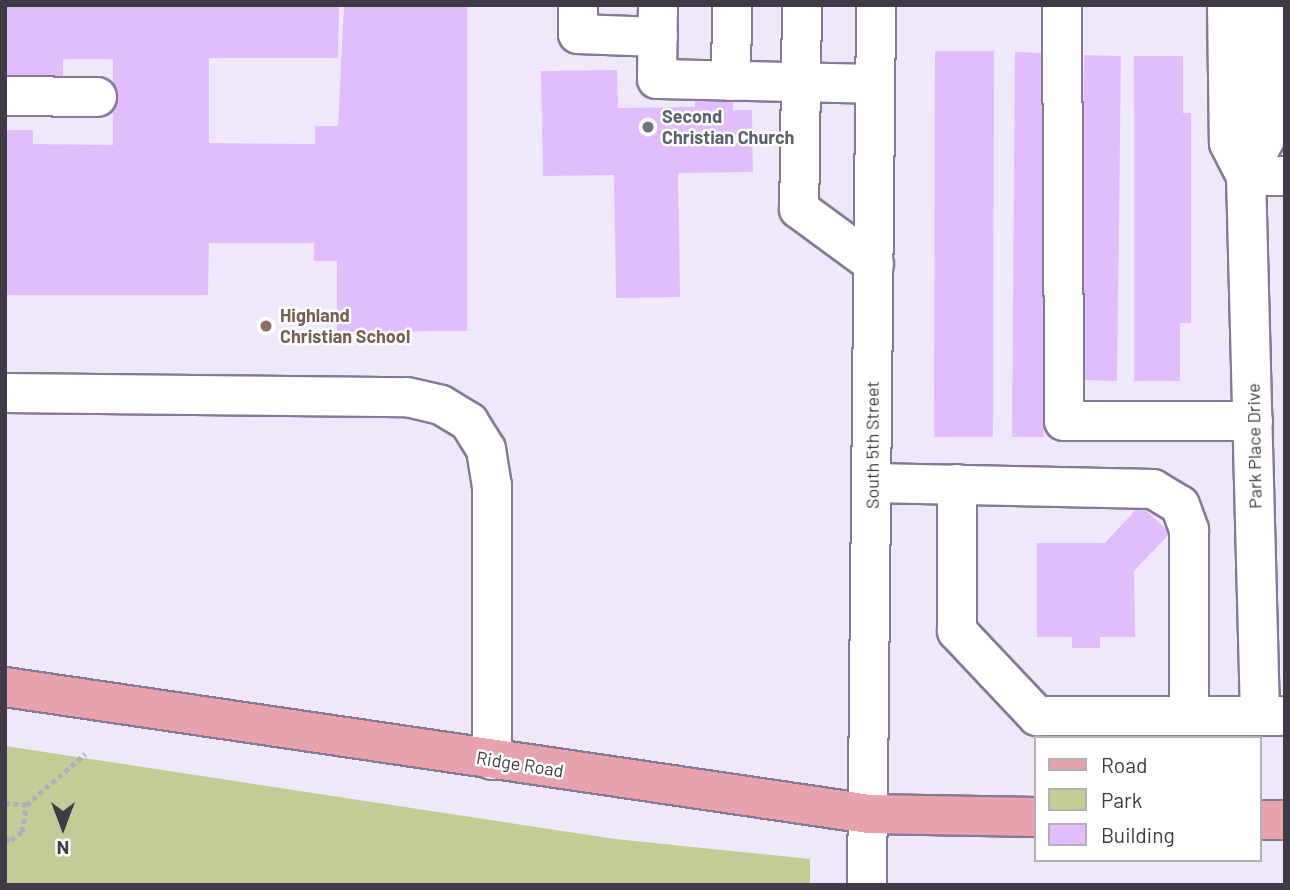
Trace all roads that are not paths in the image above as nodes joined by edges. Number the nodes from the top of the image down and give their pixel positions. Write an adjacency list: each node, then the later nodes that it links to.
1 (732, 5): 9 (street)
2 (802, 5): 10 (street)
3 (876, 5): 11 (street, South 5th Street)
4 (1062, 5): 19 (street)
5 (1227, 5): 14 (street, Park Place Drive)
6 (1264, 5): 14 (street, Park Place Drive)
7 (578, 20): 8 (street)
8 (658, 21): 9 (street)
9 (731, 81): 10 (street)
10 (801, 83): 11 (street); 16 (street)
11 (875, 84): 16 (street, South 5th Street)
12 (5, 96): 13 (street)
13 (97, 97)
14 (1246, 176): 15 (street); 17 (street, Park Place Drive)
15 (1285, 176)
16 (874, 264): 20 (street, South 5th Street)
17 (1268, 356): 19 (street, Park Place Drive)
18 (5, 393): 26 (street)
19 (1253, 421): 22 (street, Park Place Drive)
20 (872, 483): 21 (street); 27 (street, South 5th Street)
21 (957, 484): 24 (street); 24 (street)
22 (1270, 540): 25 (street, Park Place Drive)
23 (5, 687): 26 (main road, Ridge Road)
24 (1189, 716): 25 (street)
25 (1273, 716)
26 (492, 760): 27 (main road, Ridge Road)
27 (869, 814): 28 (main road, Ridge Road); 31 (street, South 5th Street)
28 (1034, 817)
29 (1262, 820): 30 (main road)
30 (1285, 820)
31 (867, 885)

